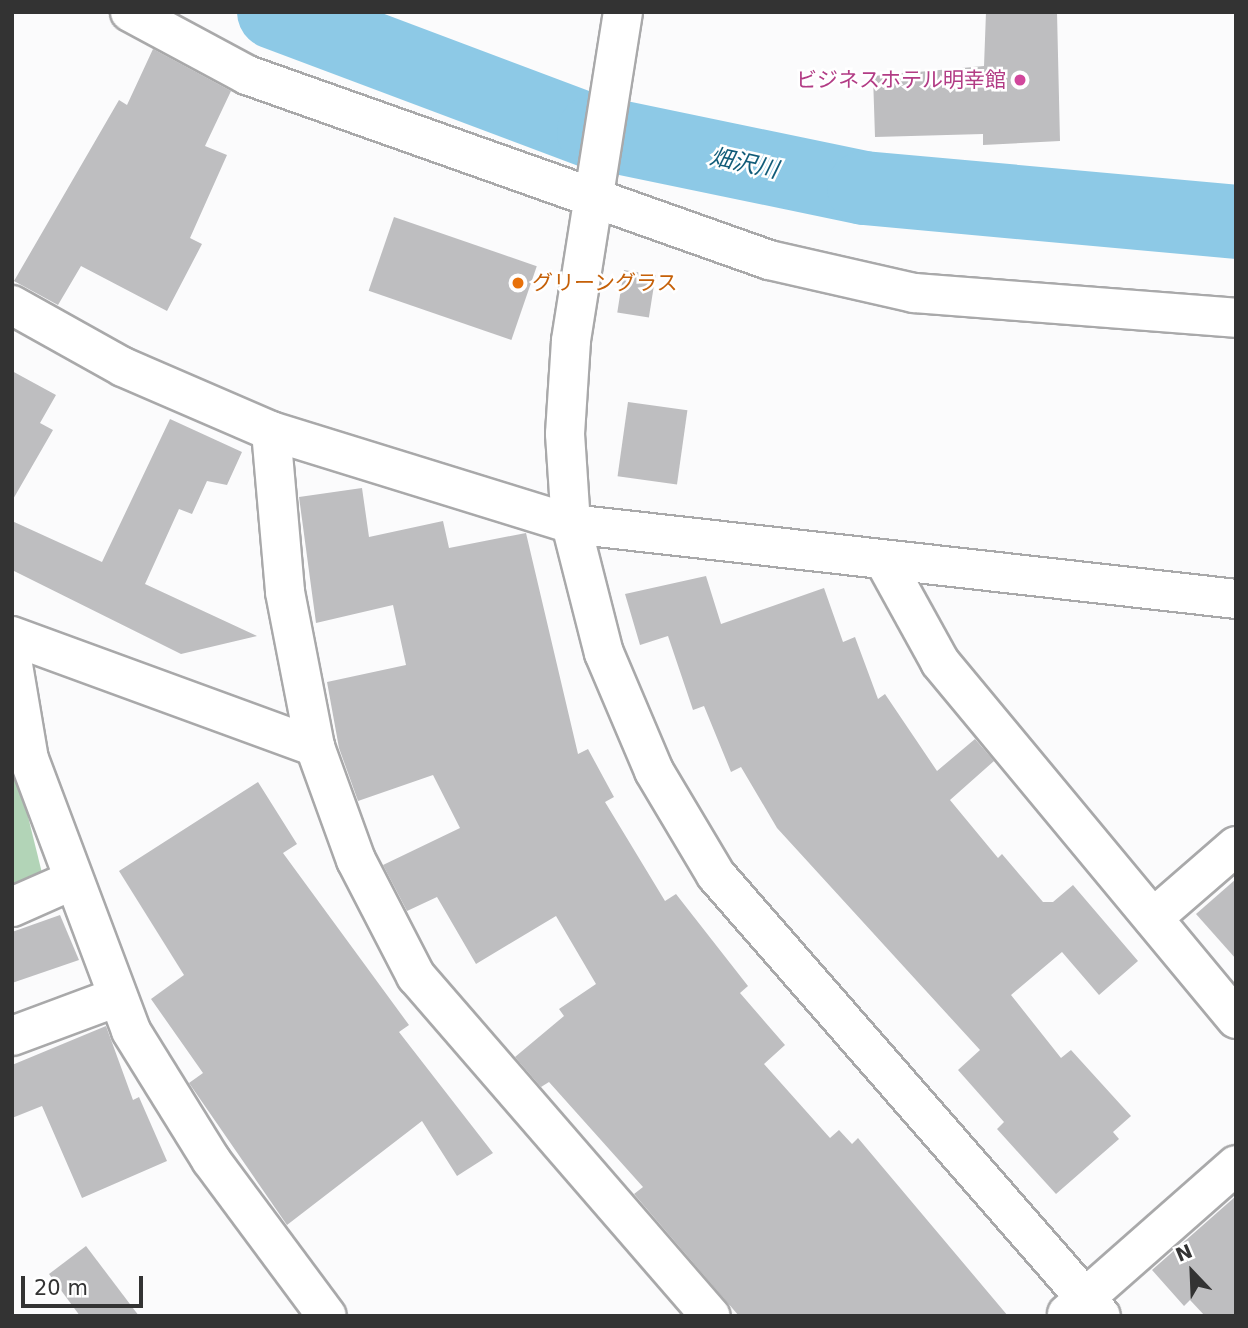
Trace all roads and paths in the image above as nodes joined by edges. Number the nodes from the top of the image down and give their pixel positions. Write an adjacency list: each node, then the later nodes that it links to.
1 (130, 12): 3 (street)
2 (623, 12): 3 (street)
3 (593, 196): 5 (street); 7 (street)
4 (12, 305): 6 (street)
5 (1236, 318)
6 (271, 431): 7 (street); 12 (street)
7 (571, 524): 8 (street); 21 (street)
8 (886, 564): 9 (street); 16 (street)
9 (1236, 599)
10 (12, 636): 12 (street)
11 (12, 659): 14 (street)
12 (314, 747): 23 (street)
13 (1236, 846): 16 (street)
14 (71, 881): 15 (street); 17 (street)
15 (12, 907)
16 (1153, 918): 18 (street)
17 (117, 997): 19 (street); 22 (street)
18 (1236, 1019)
19 (12, 1036)
20 (1236, 1165): 21 (street)
21 (1084, 1310)
22 (327, 1316)
23 (711, 1316)

